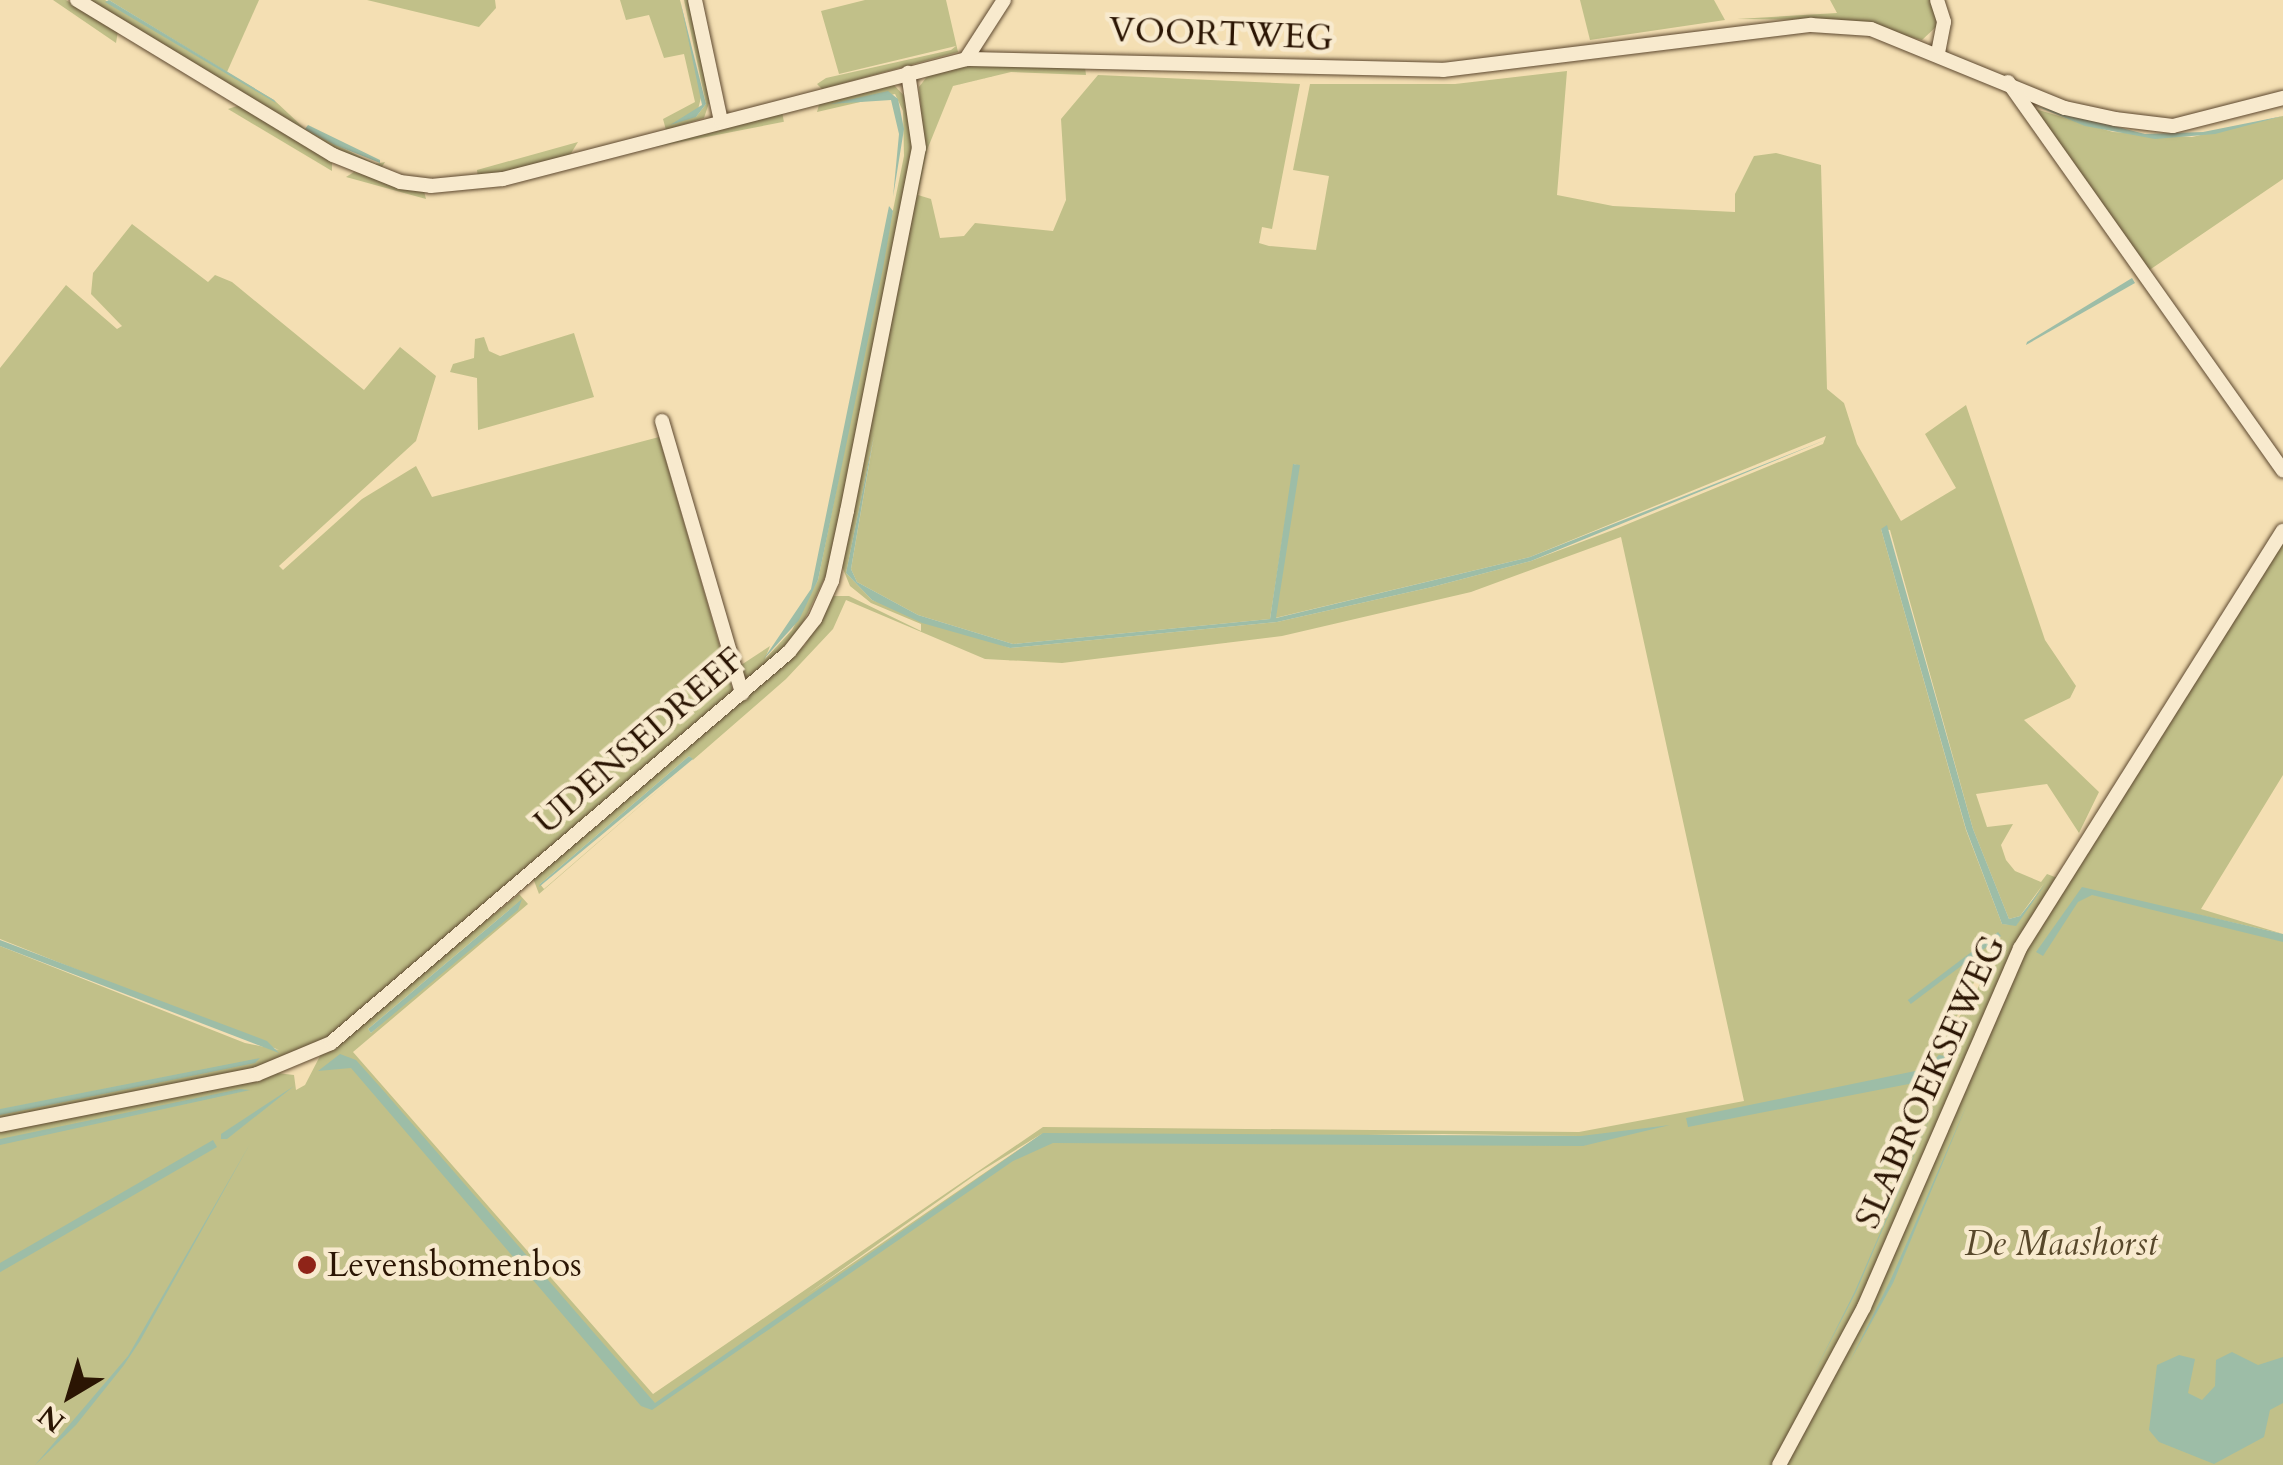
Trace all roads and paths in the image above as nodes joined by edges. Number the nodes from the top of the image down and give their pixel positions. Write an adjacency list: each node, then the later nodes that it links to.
1 (77, 0): 10 (street, VOORTWEG)
2 (695, 0): 10 (street)
3 (1004, 0): 6 (street)
4 (1937, 0): 5 (street)
5 (1938, 53): 6 (street, VOORTWEG); 8 (street, VOORTWEG)
6 (966, 59): 7 (street, VOORTWEG)
7 (908, 73): 10 (street, VOORTWEG); 14 (street, UDENSEDREEF)
8 (2008, 82): 9 (street, VOORTWEG); 12 (street)
9 (2283, 98)
10 (721, 121)
11 (662, 421): 14 (street)
12 (2283, 471)
13 (2283, 531): 16 (street, SLABROEKSEWEG)
14 (742, 693): 15 (street, UDENSEDREEF)
15 (0, 1126)
16 (1779, 1465)

